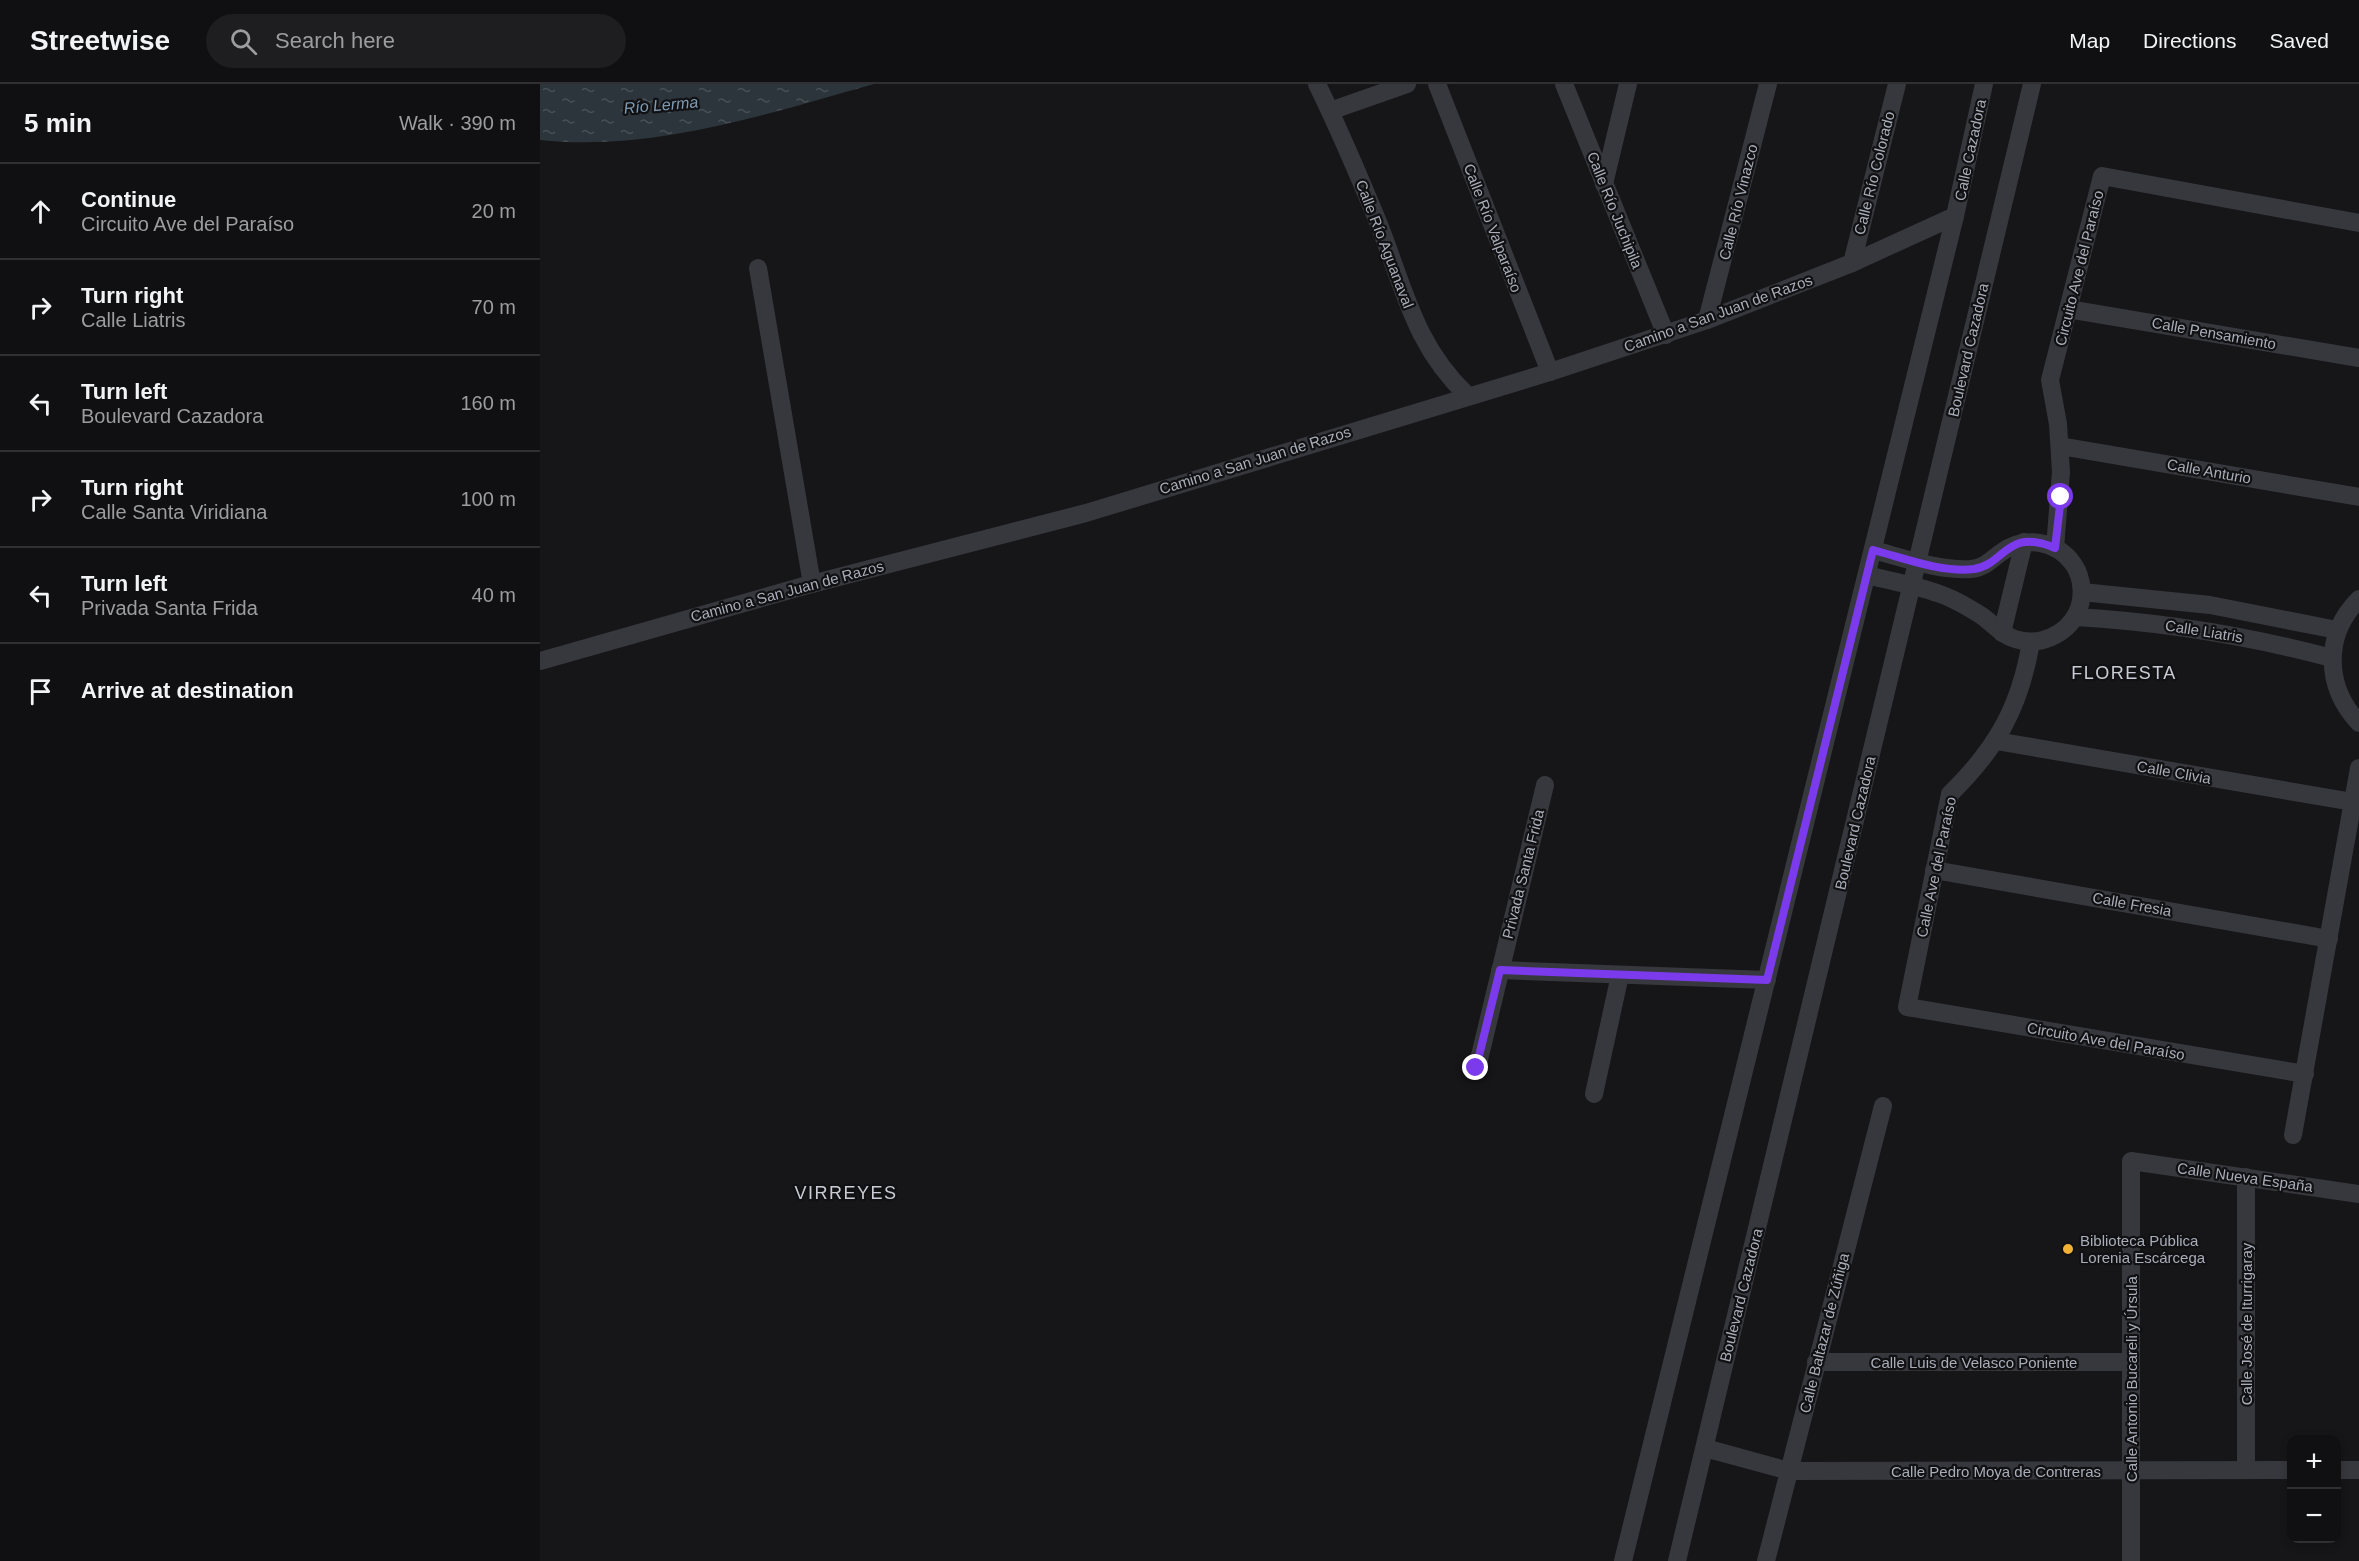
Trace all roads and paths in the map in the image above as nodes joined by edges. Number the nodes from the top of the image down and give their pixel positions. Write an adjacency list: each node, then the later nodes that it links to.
1 (1317, 84): 10 (street, Calle Río Aguanaval)
2 (1407, 84): 10 (street)
3 (1437, 84): 20 (street, Calle Río Valparaíso)
4 (1564, 84): 11 (street, Calle Río Juchipila)
5 (1628, 84): 11 (street)
6 (1768, 84): 17 (street, Calle Río Vinazco)
7 (1897, 84): 14 (street, Calle Río Colorado)
8 (1984, 84): 12 (street, Calle Cazadora)
9 (2032, 84): 27 (street, Boulevard Cazadora)
10 (1330, 111): 21 (street, Calle Río Aguanaval)
11 (1604, 184): 18 (street, Calle Río Juchipila)
12 (1955, 216): 14 (street, Camino a San Juan de Razos); 26 (street)
13 (2359, 223): 16 (street, Circuito Ave del Paraíso)
14 (1852, 263): 17 (street, Camino a San Juan de Razos)
15 (758, 268): 29 (street)
16 (2068, 309): 19 (street, Calle Pensamiento); 22 (street, Circuito Ave del Paraíso)
17 (1707, 320): 18 (street, Camino a San Juan de Razos)
18 (1666, 335): 20 (street, Camino a San Juan de Razos)
19 (2359, 358)
20 (1550, 372): 21 (street, Camino a San Juan de Razos)
21 (1467, 395): 29 (street, Camino a San Juan de Razos)
22 (2060, 446): 23 (street, Calle Anturio); 25 (street, Circuito Ave del Paraíso)
23 (2359, 497)
24 (2024, 542): 25 (street); 27 (street); 35 (street)
25 (2055, 548): 31 (street)
26 (1873, 550): 27 (street); 28 (street)
27 (1918, 561): 30 (street, Boulevard Cazadora)
28 (1867, 575): 30 (street); 48 (street)
29 (812, 584): 38 (street, Camino a San Juan de Razos)
30 (1911, 586): 35 (street); 60 (street, Boulevard Cazadora)
31 (2082, 592): 33 (street); 34 (street, Calle Liatris)
32 (2359, 599): 34 (street)
33 (2075, 617): 36 (street); 37 (street, Calle Liatris)
34 (2337, 630): 37 (street)
35 (2002, 633): 36 (street)
36 (2031, 642): 40 (street, Calle Ave del Paraíso)
37 (2332, 658): 39 (street)
38 (540, 661)
39 (2359, 723)
40 (1996, 741): 43 (street, Calle Clivia); 44 (street, Calle Ave del Paraíso)
41 (2359, 768): 43 (street)
42 (1545, 785): 46 (street, Privada Santa Frida)
43 (2353, 802): 45 (street)
44 (1934, 870): 45 (street, Calle Fresia); 49 (street, Calle Ave del Paraíso)
45 (2329, 939): 51 (street)
46 (1500, 970): 47 (street); 50 (street, Privada Santa Frida)
47 (1620, 975): 48 (street); 52 (street)
48 (1767, 980): 68 (street)
49 (1907, 1007): 51 (street, Circuito Ave del Paraíso)
50 (1476, 1068)
51 (2305, 1074): 54 (street)
52 (1594, 1094)
53 (1883, 1106): 58 (street, Calle Baltazar de Zúñiga)
54 (2294, 1136)
55 (2131, 1161): 56 (street, Calle Nueva España); 59 (street, Calle Antonio Bucareli y Úrsula)
56 (2246, 1177): 57 (street, Calle Nueva España); 62 (street, Calle José de Iturrigaray)
57 (2359, 1194)
58 (1816, 1362): 59 (street, Calle Luis de Velasco Poniente); 66 (street, Calle Baltazar de Zúñiga)
59 (2131, 1362): 67 (street, Calle Antonio Bucareli y Úrsula)
60 (1705, 1448): 66 (street, Calle Pedro Moya de Contreras); 69 (street, Boulevard Cazadora)
61 (2359, 1458): 65 (street)
62 (2246, 1470): 63 (street, Calle Pedro Moya de Contreras); 67 (street, Calle Pedro Moya de Contreras)
63 (2287, 1470)
64 (2341, 1470): 65 (street)
65 (2359, 1470)
66 (1789, 1471): 67 (street, Calle Pedro Moya de Contreras); 70 (street, Calle Baltazar de Zúñiga)
67 (2131, 1471): 71 (street, Calle Antonio Bucareli y Úrsula)
68 (1623, 1561)
69 (1677, 1561)
70 (1766, 1561)
71 (2131, 1561)

